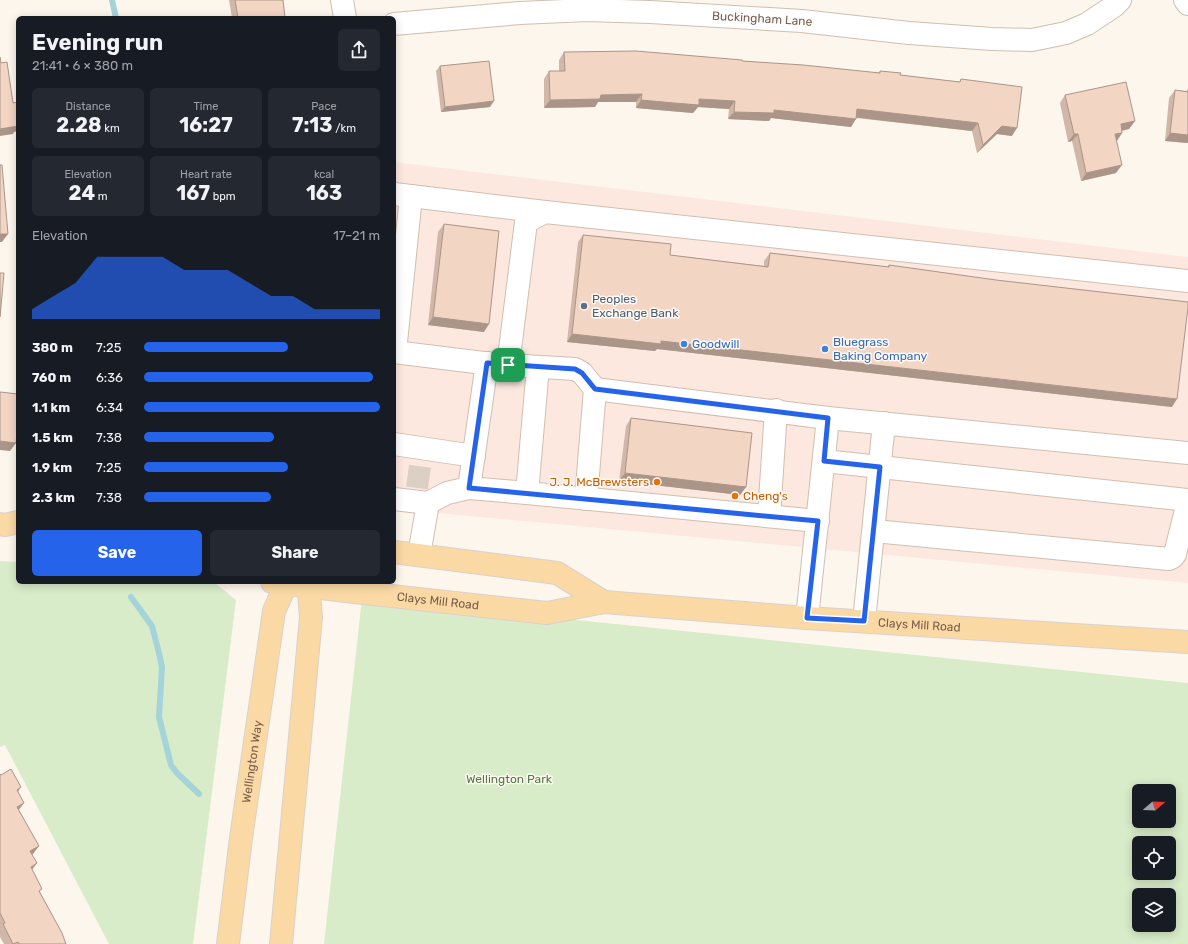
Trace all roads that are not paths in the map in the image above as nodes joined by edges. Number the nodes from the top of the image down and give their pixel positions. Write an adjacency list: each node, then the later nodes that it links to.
1 (342, 0): 5 (street)
2 (1120, 0): 6 (street, Buckingham Lane)
3 (1185, 0): 4 (street)
4 (1188, 4)
5 (345, 16)
6 (396, 24)
7 (402, 195): 8 (street); 10 (street)
8 (545, 212): 9 (street); 12 (street)
9 (1188, 281)
10 (396, 313)
11 (396, 352): 12 (street)
12 (497, 364): 13 (street); 20 (street)
13 (538, 367): 14 (street); 24 (street)
14 (595, 389): 15 (street); 27 (street)
15 (776, 410): 16 (street); 29 (street)
16 (828, 418): 17 (street); 21 (street)
17 (884, 423): 19 (street); 22 (street)
18 (396, 445): 20 (street)
19 (1188, 453)
20 (474, 456): 23 (street)
21 (824, 461): 22 (street); 30 (street)
22 (880, 467): 28 (street); 31 (street)
23 (469, 488): 24 (street); 25 (street)
24 (527, 493): 27 (street)
25 (420, 498): 26 (street); 33 (street)
26 (396, 499)
27 (586, 500): 29 (street)
28 (1188, 501): 31 (street)
29 (769, 516): 30 (street)
30 (818, 521): 37 (street)
31 (874, 531): 38 (street)
32 (396, 552): 33 (main road, Clays Mill Road)
33 (419, 555): 36 (main road, Clays Mill Road)
34 (282, 584): 40 (main road, Wellington Way)
35 (308, 584): 36 (main road, Clays Mill Road); 41 (main road)
36 (604, 602): 37 (main road, Clays Mill Road)
37 (807, 618): 38 (main road, Clays Mill Road)
38 (864, 621): 39 (main road, Clays Mill Road)
39 (1188, 642)
40 (228, 944)
41 (281, 944)

